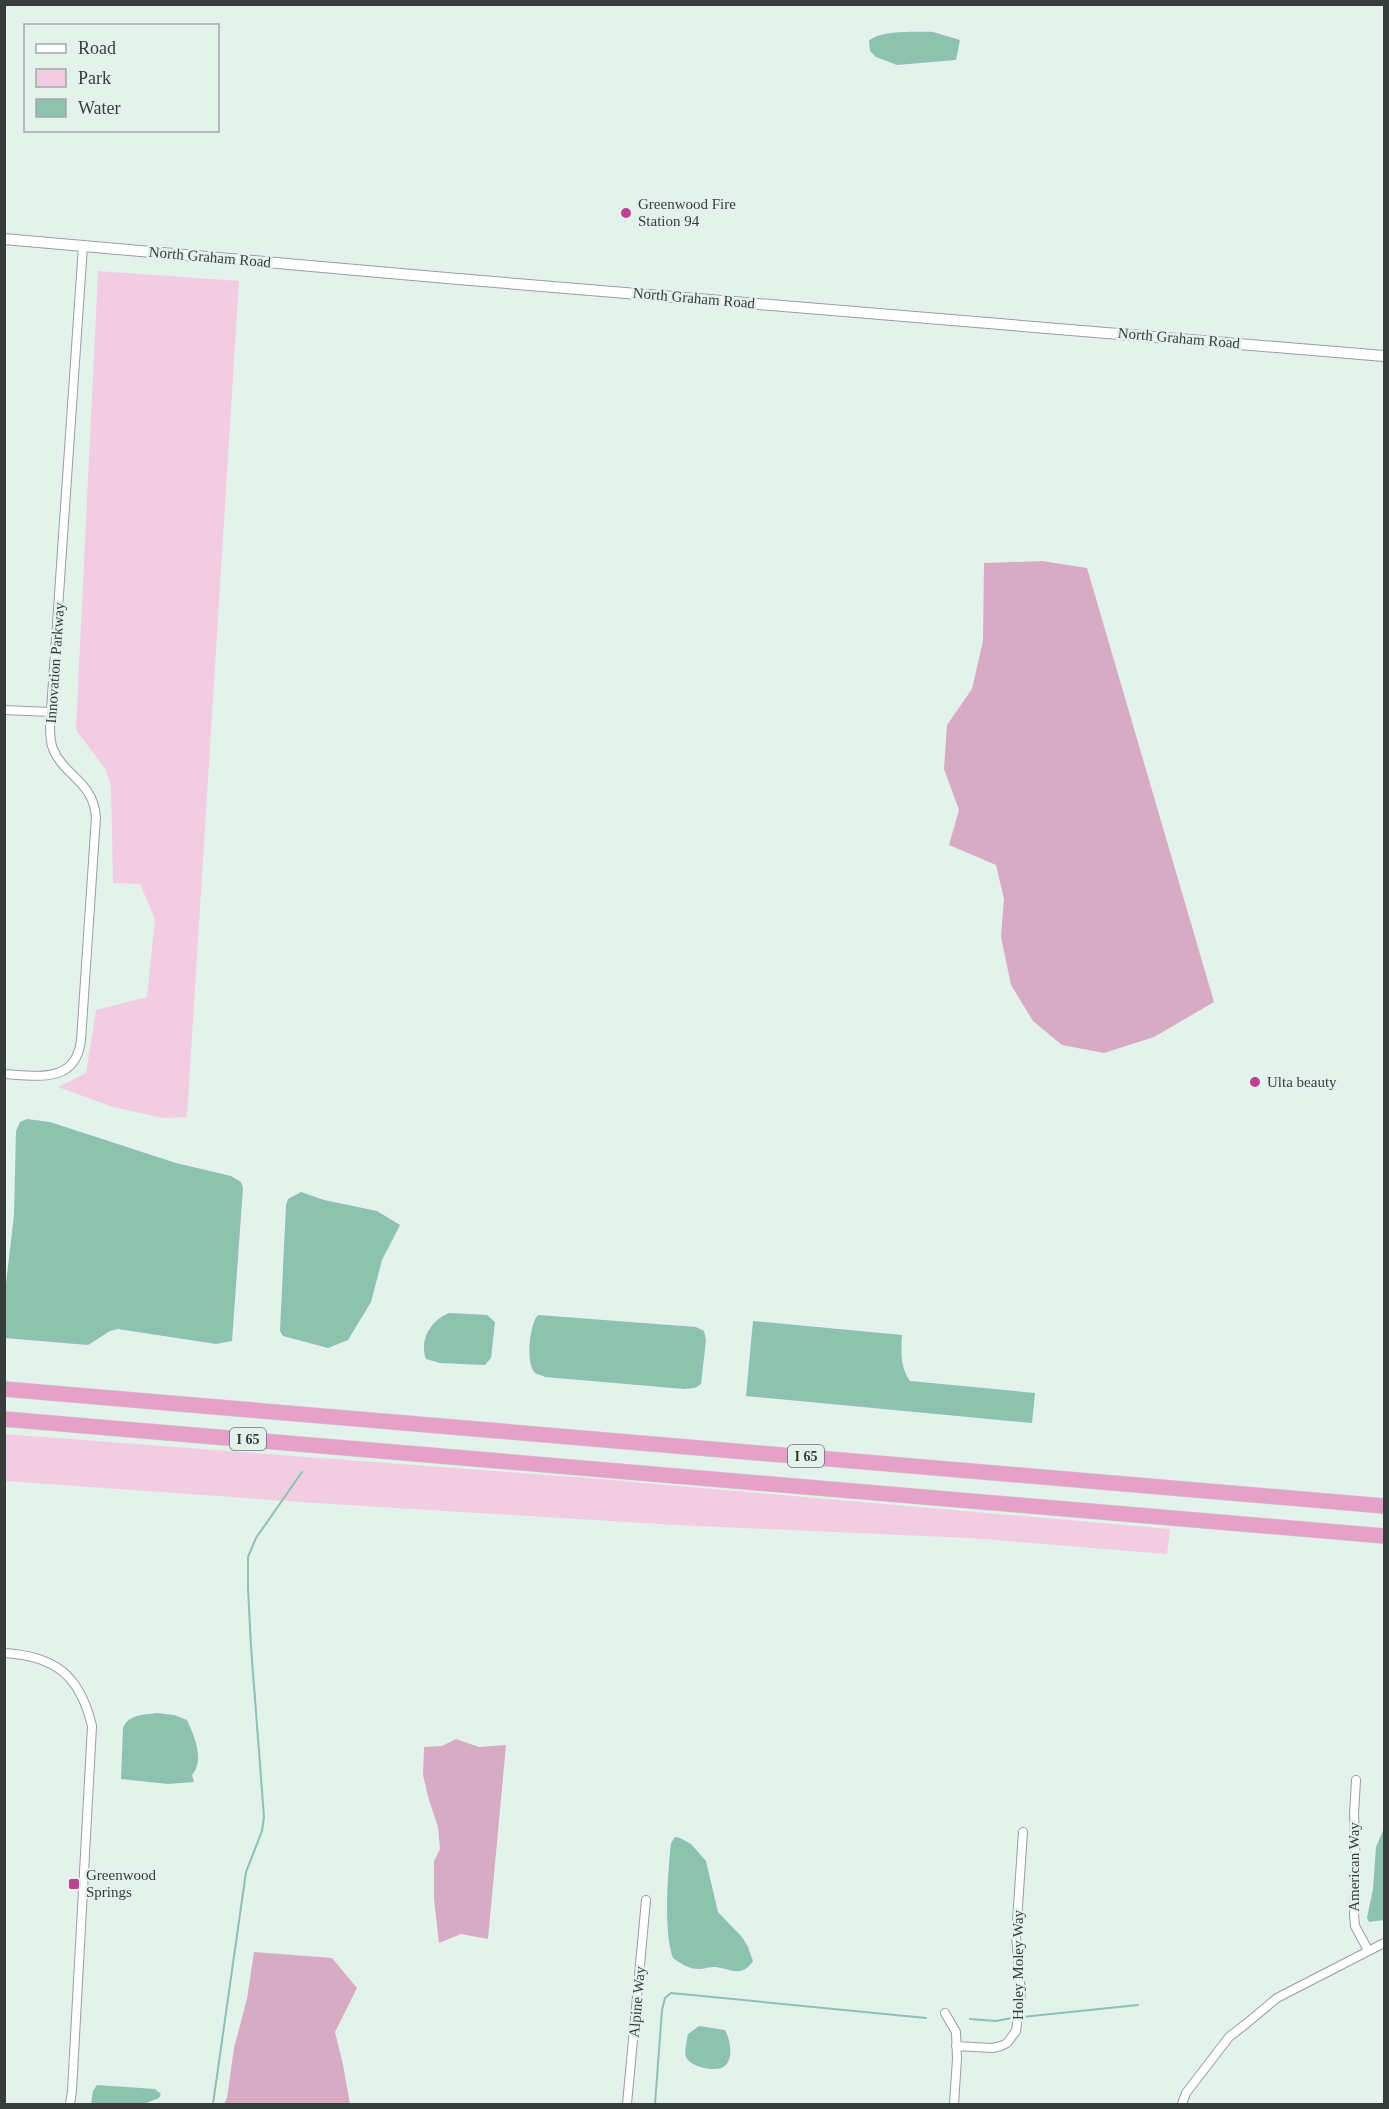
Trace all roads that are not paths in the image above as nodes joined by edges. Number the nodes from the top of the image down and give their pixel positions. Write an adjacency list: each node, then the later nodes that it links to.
1 (4, 239): 2 (street, North Graham Road)
2 (83, 246): 3 (street, North Graham Road); 5 (street, Innovation Parkway)
3 (1384, 356)
4 (4, 710): 5 (street)
5 (51, 712): 6 (street, Innovation Parkway)
6 (4, 1074)
7 (4, 1389): 9 (highway, I 65)
8 (4, 1420): 10 (highway, I 65)
9 (1384, 1506)
10 (1384, 1536)
11 (4, 1653): 19 (street)
12 (1356, 1780): 16 (street, American Way)
13 (1023, 1832): 18 (street, Holey Moley Way)
14 (646, 1900): 20 (street, Alpine Way)
15 (1384, 1943): 16 (street)
16 (1368, 1950): 22 (street)
17 (945, 2013): 18 (street)
18 (956, 2046): 21 (street)
19 (70, 2104)
20 (627, 2104)
21 (954, 2104)
22 (1182, 2104)

